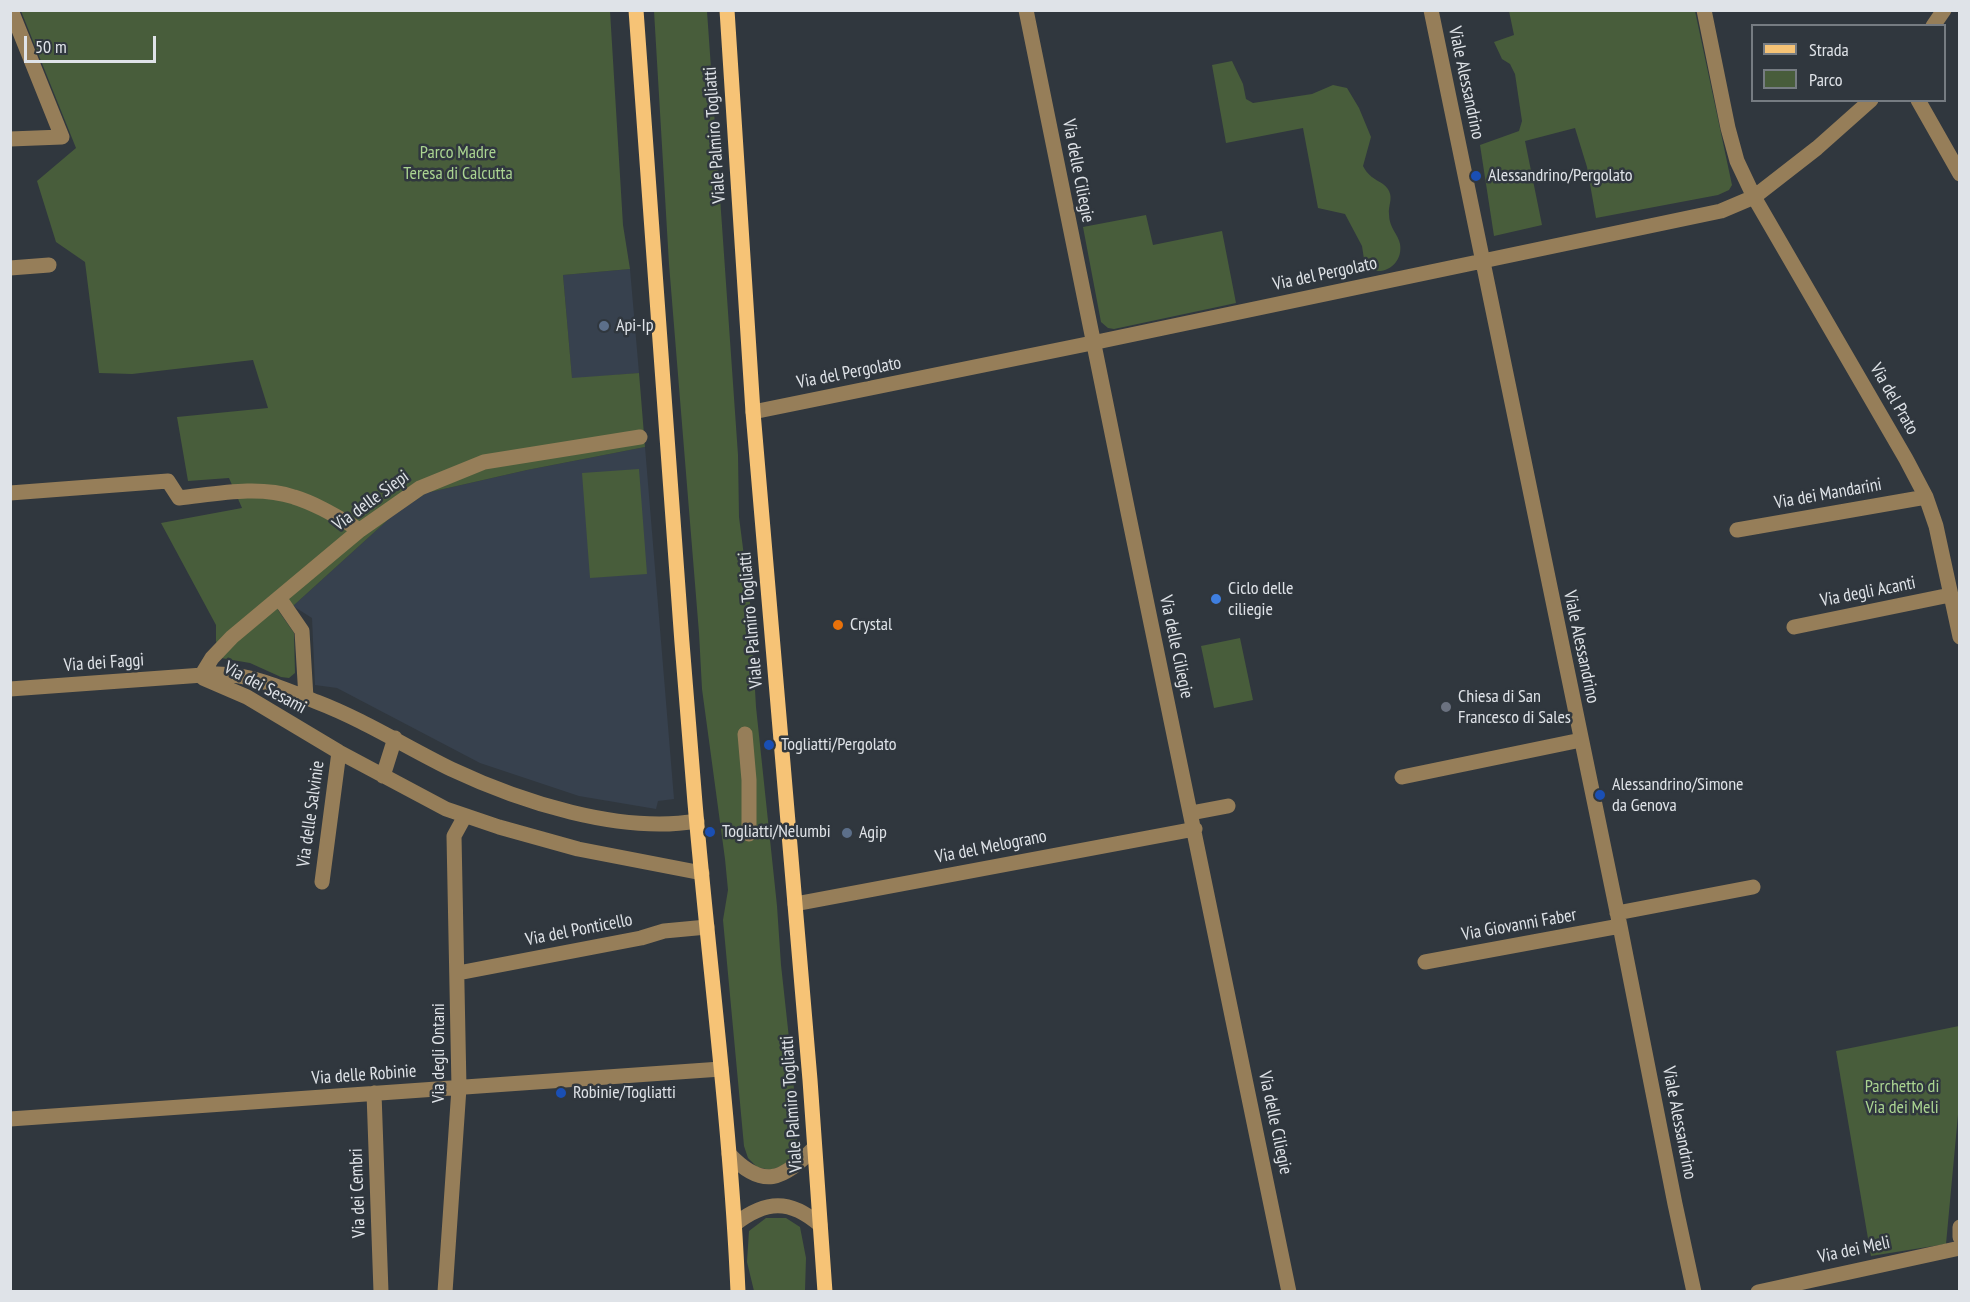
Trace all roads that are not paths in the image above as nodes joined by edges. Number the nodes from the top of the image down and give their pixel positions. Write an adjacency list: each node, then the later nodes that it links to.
1 (11, 10): 11 (street)
2 (636, 10): 40 (main road)
3 (726, 10): 18 (main road, Viale Palmiro Togliatti)
4 (1026, 10): 17 (street, Via delle Ciliegie)
5 (1431, 10): 14 (street, Viale Alessandrino)
6 (1704, 10): 13 (street, Via del Prato)
7 (1944, 10): 8 (street)
8 (1934, 24)
9 (1869, 102): 13 (street, Via del Pergolato)
10 (1919, 102): 12 (street)
11 (10, 139)
12 (1959, 174)
13 (1754, 197): 14 (street, Via del Pergolato); 21 (street, Via del Prato)
14 (1483, 260): 17 (street, Via del Pergolato); 33 (street, Viale Alessandrino)
15 (49, 265): 16 (street)
16 (10, 268)
17 (1092, 344): 18 (street, Via del Pergolato); 38 (street, Via delle Ciliegie)
18 (753, 412): 46 (main road, Viale Palmiro Togliatti)
19 (640, 436): 22 (street, Via delle Siepi)
20 (10, 493): 22 (street)
21 (1926, 497): 23 (street, Via dei Mandarini); 24 (street, Via del Prato)
22 (360, 530): 25 (street, Via delle Siepi)
23 (1737, 530)
24 (1950, 595): 26 (street, Via degli Acanti); 27 (street, Via del Prato)
25 (280, 599): 28 (street, Via delle Siepi); 30 (street)
26 (1794, 627)
27 (1959, 637)
28 (201, 676): 29 (street, Via dei Faggi); 30 (street, Via dei Sesami); 34 (street, Via dei Sesami)
29 (10, 689)
30 (306, 698): 32 (street, Via dei Sesami)
31 (745, 734): 42 (street)
32 (395, 738): 35 (street); 40 (street, Via dei Sesami)
33 (1581, 740): 36 (street); 47 (street, Viale Alessandrino)
34 (339, 752): 35 (street, Via dei Sesami); 44 (street, Via delle Salvinie)
35 (383, 776): 39 (street, Via dei Sesami)
36 (1402, 777)
37 (1228, 806): 38 (street)
38 (1191, 813): 41 (street, Via delle Ciliegie)
39 (465, 816): 43 (street, Via dei Sesami); 50 (street, Via degli Ontani)
40 (697, 820): 43 (main road)
41 (1195, 829): 46 (street, Via del Melograno); 66 (street, Via delle Ciliegie)
42 (749, 834)
43 (702, 873): 48 (main road)
44 (322, 882)
45 (1753, 887): 47 (street, Via Giovanni Faber)
46 (795, 904): 55 (main road, Viale Palmiro Togliatti)
47 (1618, 920): 49 (street, Via Giovanni Faber); 67 (street, Viale Alessandrino)
48 (707, 927): 50 (street, Via del Ponticello); 51 (main road)
49 (1425, 962)
50 (458, 973): 52 (street, Via degli Ontani)
51 (721, 1069): 52 (street, Via delle Robinie); 56 (main road)
52 (459, 1088): 53 (street, Via delle Robinie); 63 (street, Via degli Ontani)
53 (374, 1093): 54 (street, Via delle Robinie); 62 (street, Via dei Cembri)
54 (10, 1119)
55 (814, 1148): 56 (street); 58 (main road, Viale Palmiro Togliatti)
56 (729, 1154): 57 (main road)
57 (735, 1224): 58 (street); 64 (main road)
58 (820, 1225): 65 (main road, Viale Palmiro Togliatti)
59 (1959, 1227): 60 (street)
60 (1959, 1237)
61 (1959, 1248): 68 (street, Via dei Meli)
62 (381, 1292)
63 (445, 1292)
64 (738, 1292)
65 (825, 1292)
66 (1289, 1292)
67 (1694, 1292)
68 (1758, 1292)

